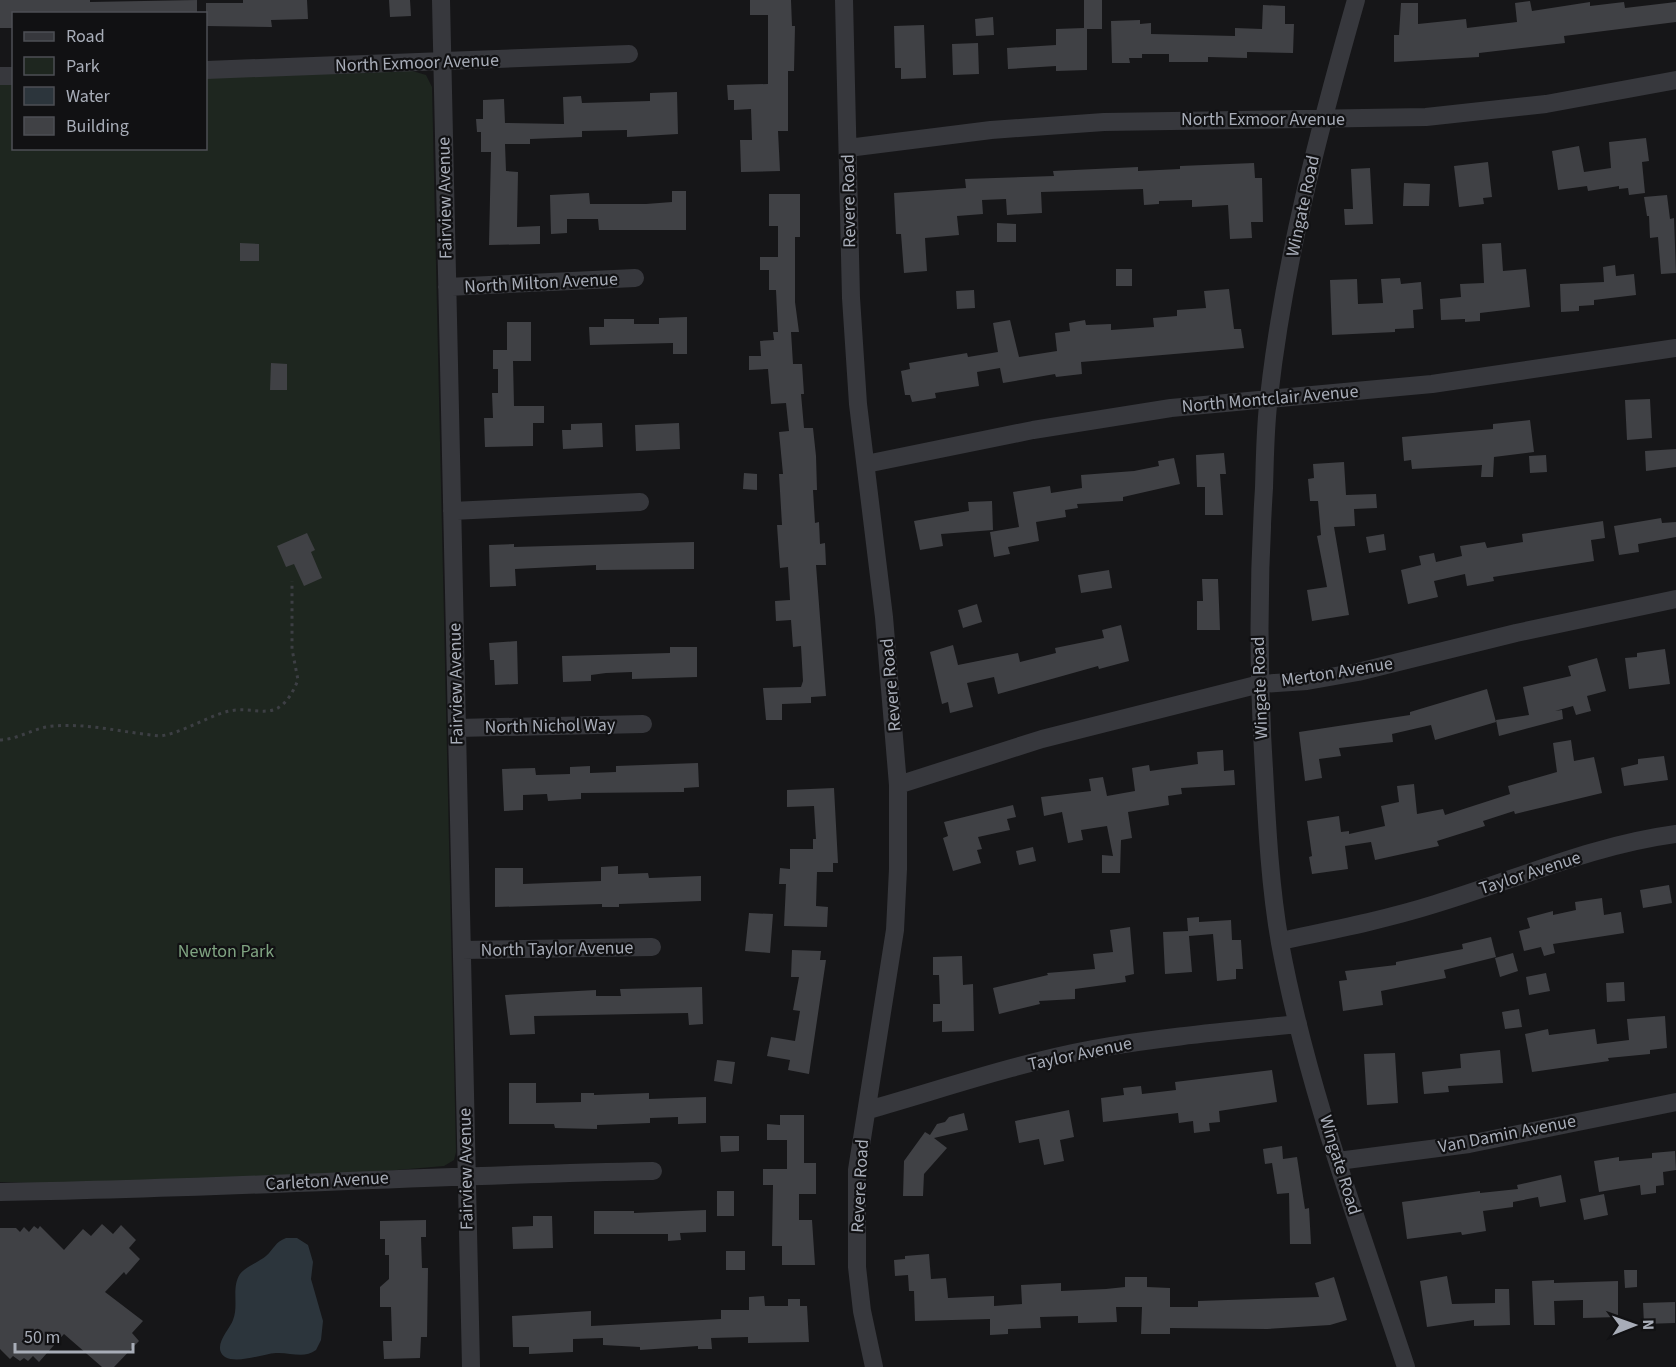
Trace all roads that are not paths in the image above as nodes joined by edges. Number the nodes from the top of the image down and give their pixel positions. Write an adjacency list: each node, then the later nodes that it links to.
1 (441, 0): 5 (street, Fairview Avenue)
2 (844, 0): 9 (street, Revere Road)
3 (1356, 0): 8 (street, Wingate Road)
4 (629, 54): 5 (street, North Exmoor Avenue)
5 (442, 62): 6 (street, North Exmoor Avenue); 11 (street, Fairview Avenue)
6 (207, 70)
7 (1676, 80): 8 (street, North Exmoor Avenue)
8 (1323, 118): 9 (street, North Exmoor Avenue); 13 (street, Wingate Road)
9 (848, 148): 14 (street, Revere Road)
10 (635, 278): 11 (street, North Milton Avenue)
11 (447, 287): 16 (street, Fairview Avenue)
12 (1676, 348): 13 (street, North Montclair Avenue)
13 (1269, 398): 14 (street, North Montclair Avenue); 18 (street, Wingate Road)
14 (866, 464): 21 (street, Revere Road)
15 (640, 502): 16 (street)
16 (452, 511): 20 (street, Fairview Avenue)
17 (1676, 599): 18 (street, Merton Avenue)
18 (1260, 684): 21 (street, Merton Avenue); 23 (street, Wingate Road)
19 (643, 724): 20 (street, North Nichol Way)
20 (457, 728): 25 (street, Fairview Avenue)
21 (898, 785): 28 (street, Revere Road)
22 (1676, 834): 23 (street, Taylor Avenue)
23 (1280, 941): 26 (street, Wingate Road)
24 (651, 947): 25 (street, North Taylor Avenue)
25 (462, 950): 31 (street, Fairview Avenue)
26 (1298, 1024): 28 (street, Taylor Avenue); 29 (street, Wingate Road)
27 (1676, 1102): 29 (street, Van Damin Avenue)
28 (868, 1110): 34 (street, Revere Road)
29 (1338, 1161): 35 (street, Wingate Road)
30 (653, 1171): 31 (street, Carleton Avenue)
31 (466, 1174): 32 (street, Carleton Avenue); 33 (street, Fairview Avenue)
32 (0, 1192)
33 (471, 1367)
34 (874, 1367)
35 (1406, 1367)

